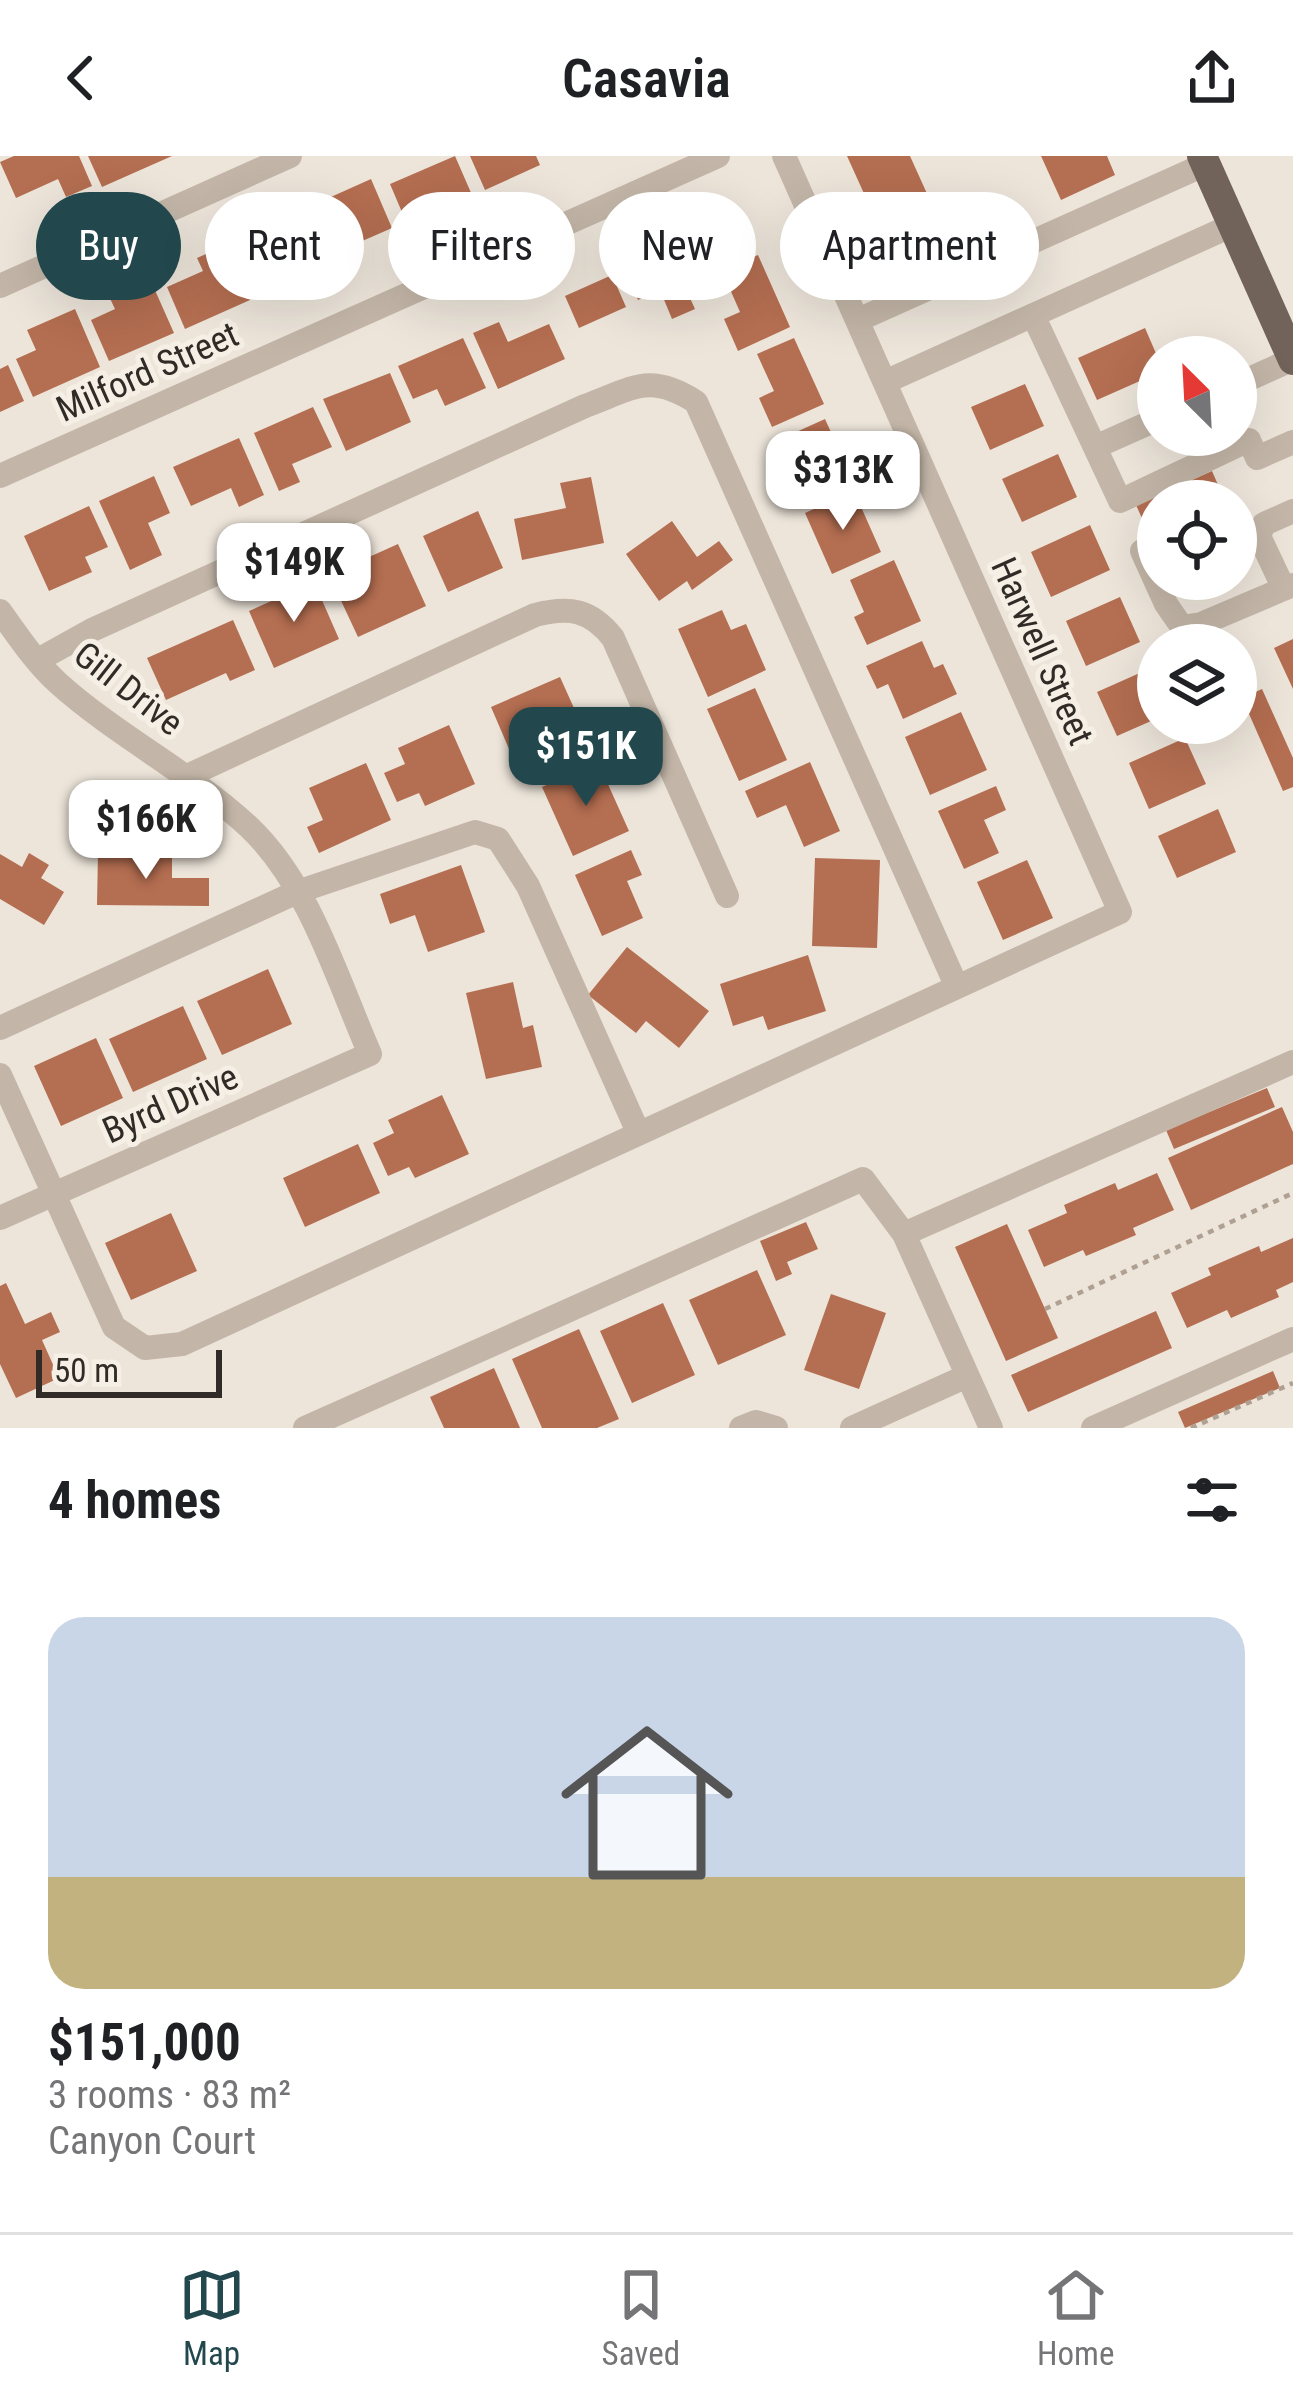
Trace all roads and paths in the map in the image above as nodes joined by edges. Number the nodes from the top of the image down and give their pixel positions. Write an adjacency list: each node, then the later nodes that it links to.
1 (290, 156): 6 (street)
2 (718, 156): 15 (street, Milford Street)
3 (784, 156): 8 (street, Harwell Street)
4 (1204, 160): 5 (main road); 8 (street)
5 (1233, 224): 7 (street); 9 (main road)
6 (0, 286)
7 (1033, 315): 11 (street); 14 (street)
8 (859, 320): 11 (street, Harwell Street)
9 (1293, 360): 10 (street)
10 (1257, 376)
11 (885, 382): 24 (street, Harwell Street)
12 (1137, 428): 14 (street)
13 (1293, 442): 14 (street)
14 (1095, 447)
15 (0, 476)
16 (1293, 511): 17 (street)
17 (1288, 587): 18 (street)
18 (1164, 600)
19 (0, 611): 20 (street, Gill Drive)
20 (38, 660): 21 (street, Gill Drive); 24 (street)
21 (185, 777): 22 (street, Gill Drive); 23 (street)
22 (297, 892): 25 (street); 26 (street, Gill Drive); 29 (street)
23 (727, 896)
24 (956, 985): 29 (street)
25 (0, 1028)
26 (370, 1054): 31 (street, Byrd Drive)
27 (1293, 1061): 33 (street)
28 (0, 1075): 31 (street)
29 (638, 1132): 31 (street)
30 (1293, 1193): 34 (path)
31 (52, 1195): 32 (street, Byrd Drive)
32 (0, 1218)
33 (904, 1234): 36 (street); 38 (street)
34 (1045, 1309)
35 (1293, 1340): 43 (street)
36 (967, 1376): 41 (street); 42 (street)
37 (1293, 1383): 44 (path)
38 (305, 1428)
39 (741, 1428): 40 (street)
40 (776, 1428)
41 (852, 1428)
42 (991, 1428)
43 (1093, 1428)
44 (1191, 1428)

